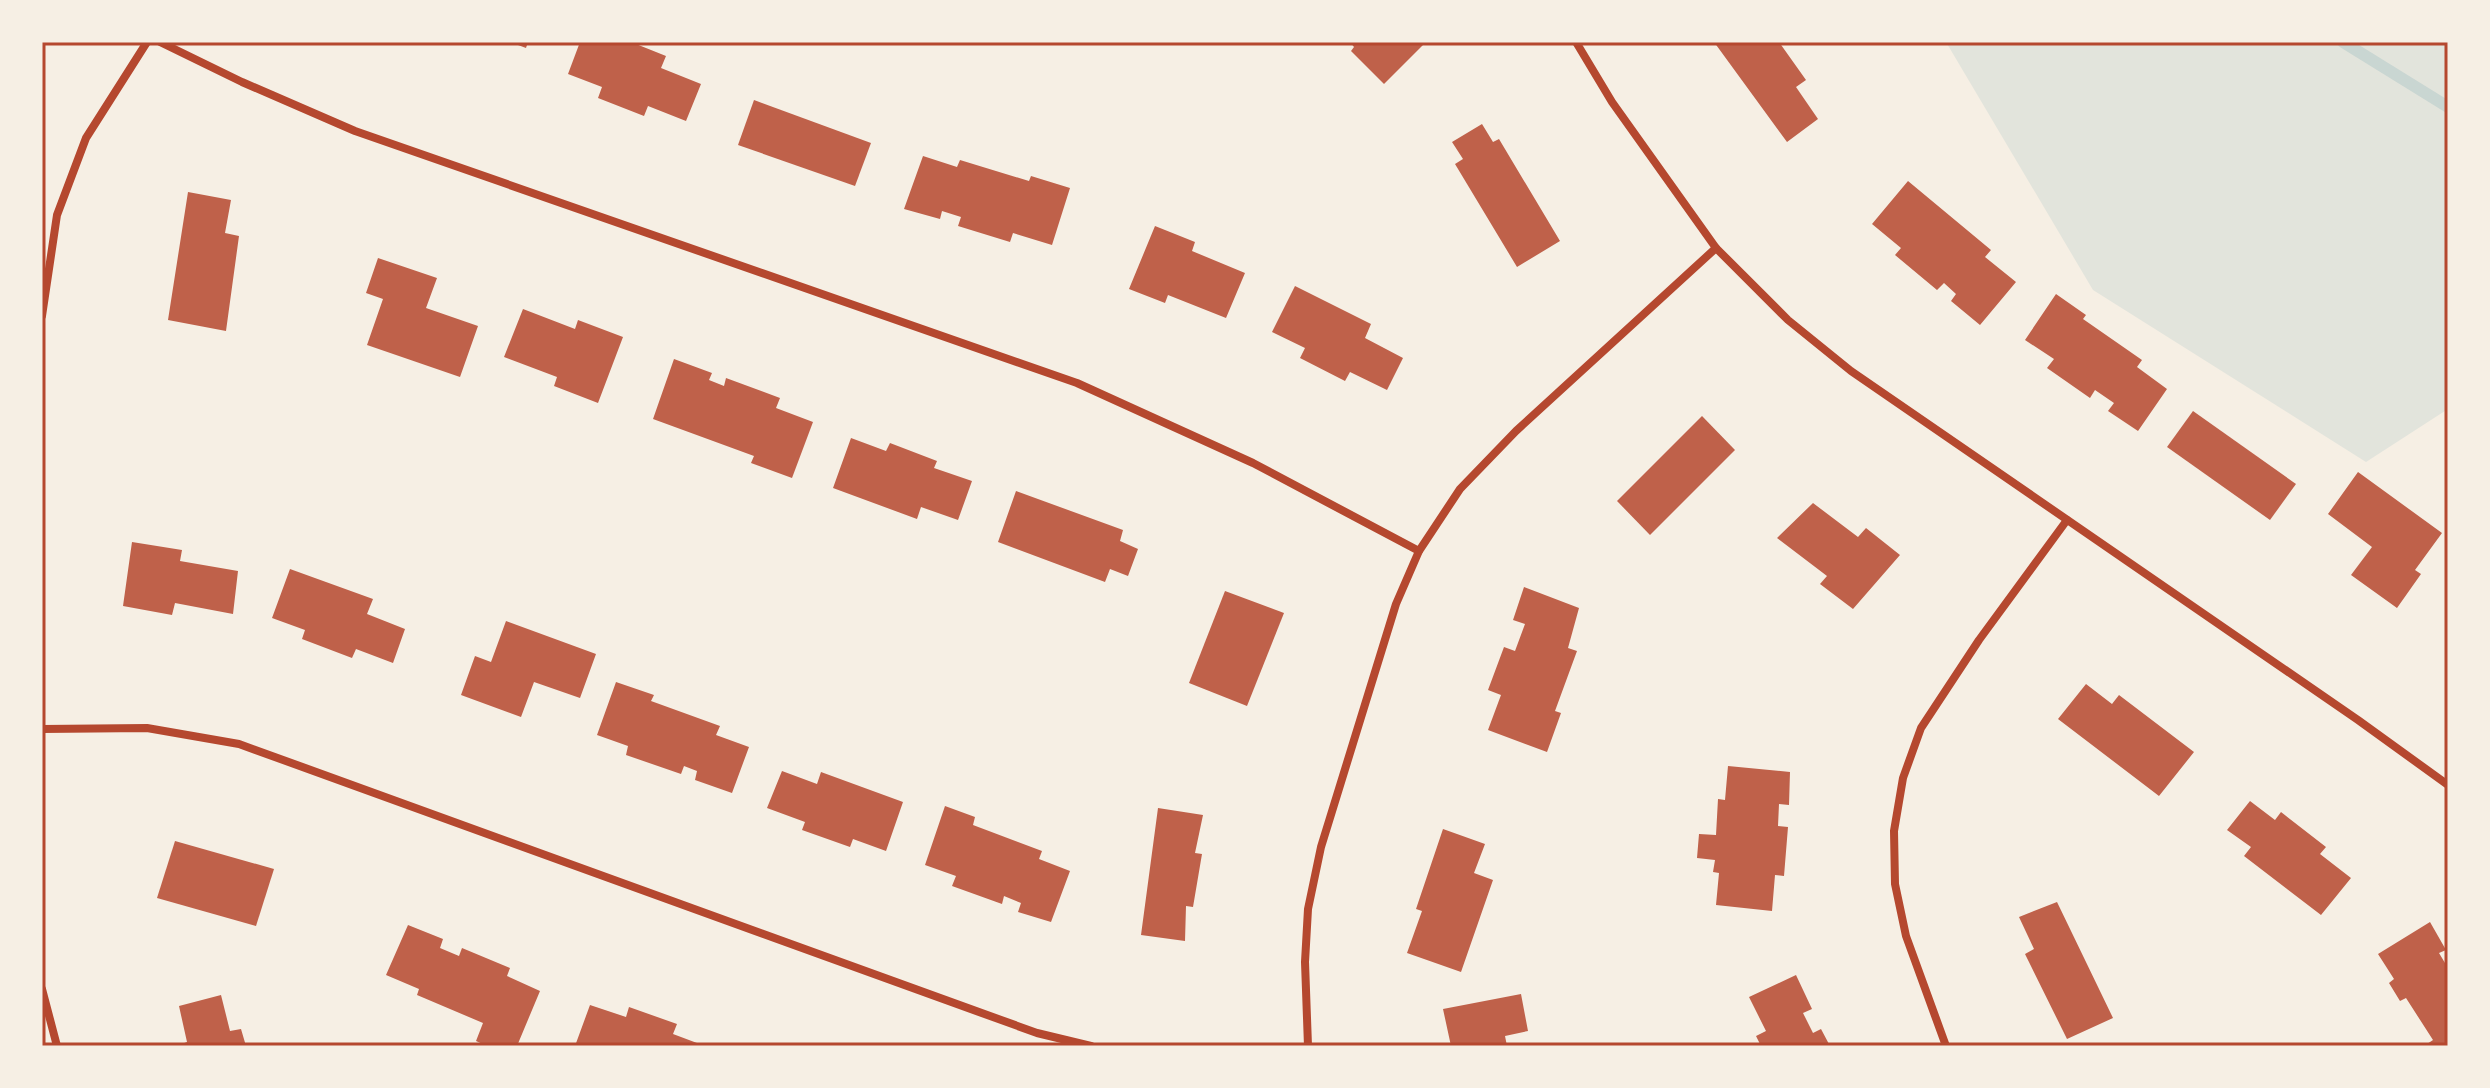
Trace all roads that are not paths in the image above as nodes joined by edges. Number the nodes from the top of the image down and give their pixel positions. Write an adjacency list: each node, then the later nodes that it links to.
1 (147, 42): 5 (street)
2 (160, 42): 7 (street)
3 (1576, 42): 4 (street)
4 (1716, 248): 6 (street); 7 (street)
5 (42, 316)
6 (2067, 520): 9 (street); 14 (street)
7 (1419, 551): 13 (street)
8 (42, 729): 12 (street)
9 (2448, 785)
10 (42, 989): 11 (street)
11 (57, 1046)
12 (1091, 1046)
13 (1307, 1046)
14 (1946, 1046)

